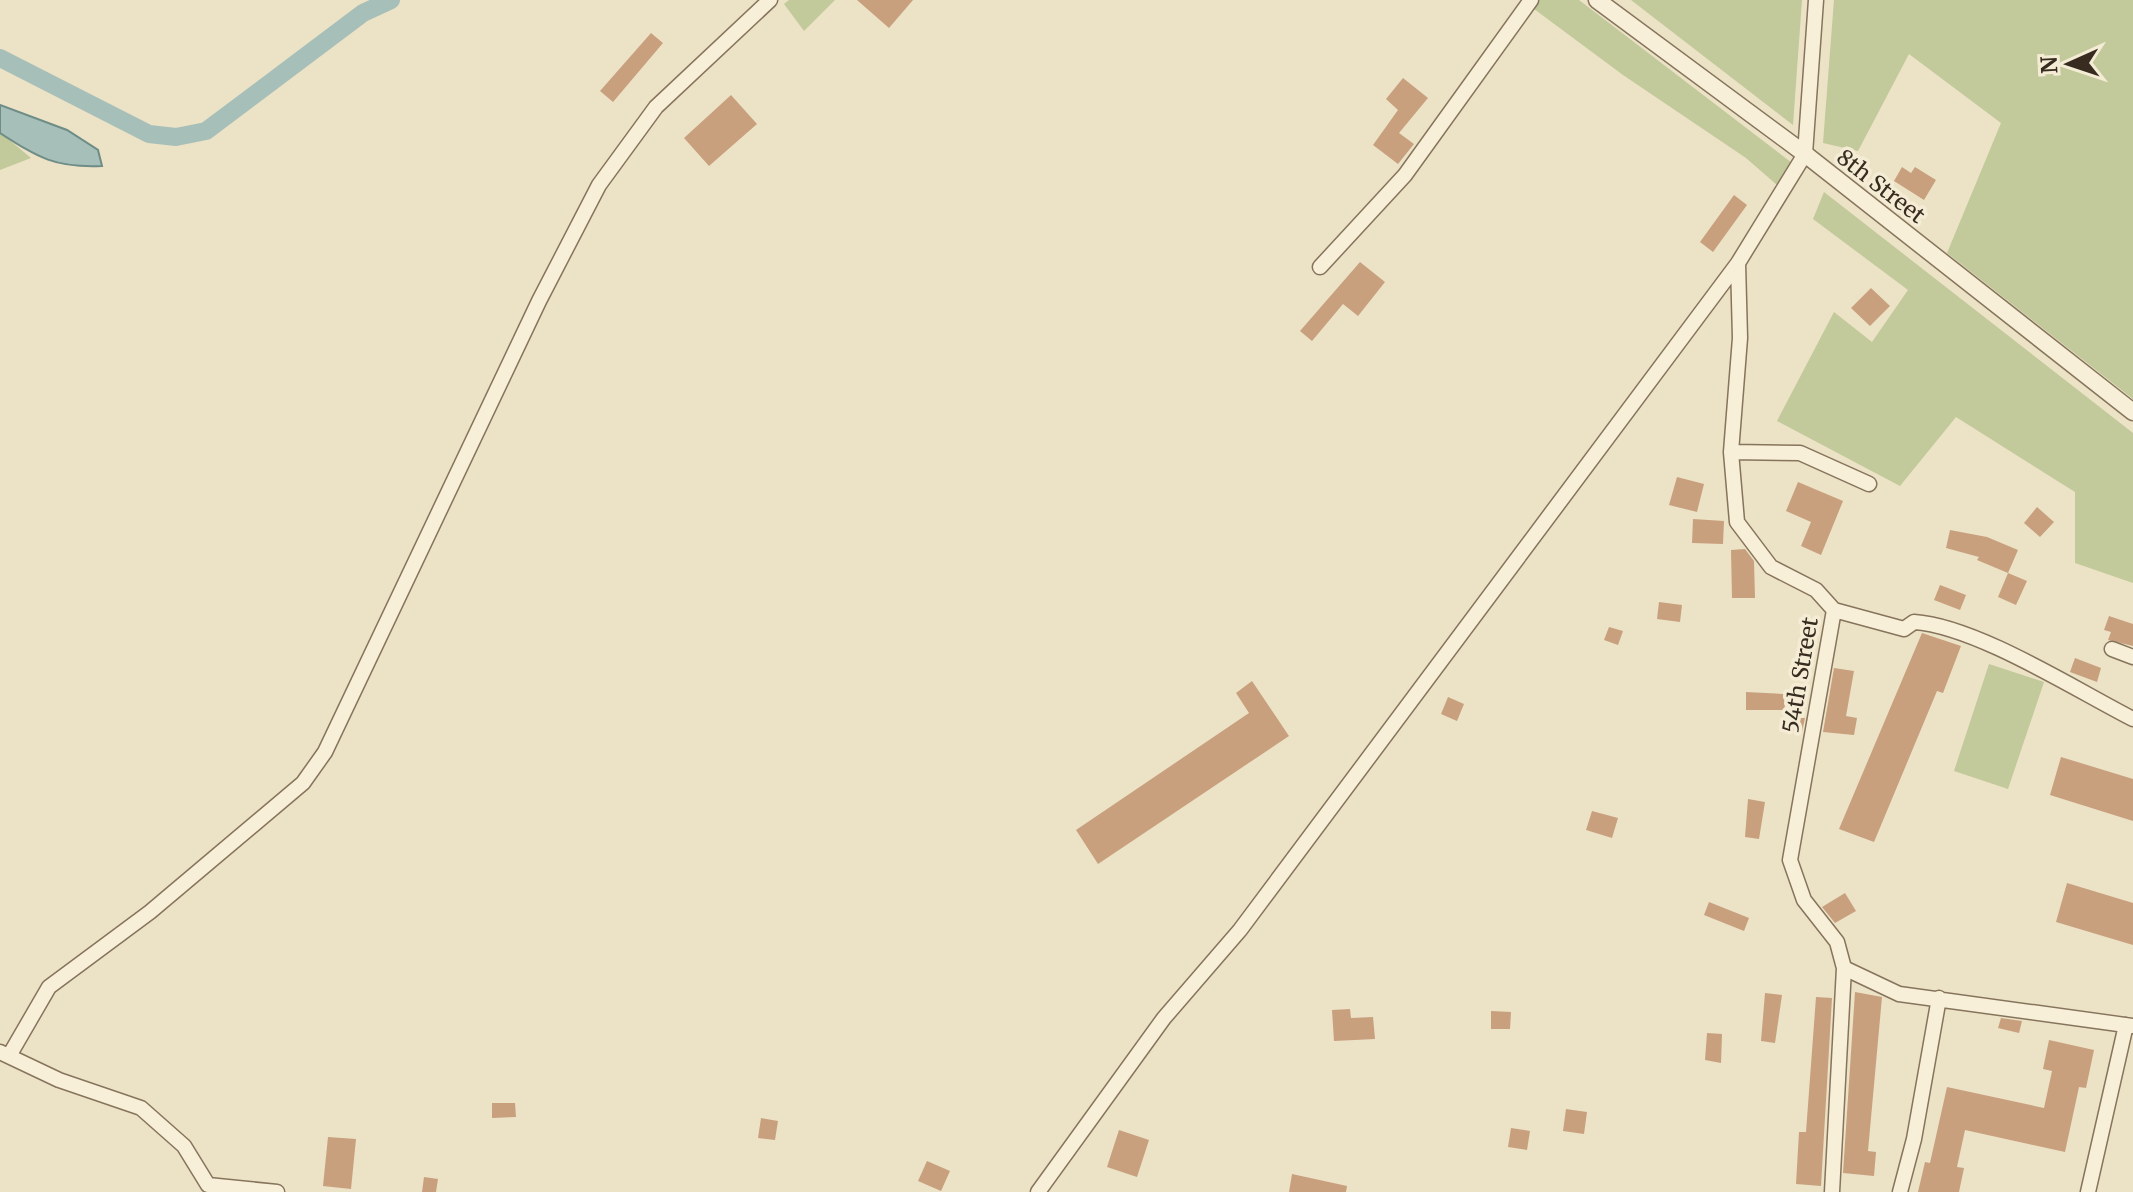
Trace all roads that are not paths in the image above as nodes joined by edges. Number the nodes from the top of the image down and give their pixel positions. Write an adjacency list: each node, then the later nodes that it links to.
1 (770, 0): 18 (street)
2 (1531, 0): 7 (street)
3 (1597, 0): 5 (street, 8th Street)
4 (1816, 0): 5 (street)
5 (1805, 154): 6 (street); 8 (street, 8th Street)
6 (1738, 263): 9 (street, 54th Street); 20 (street)
7 (1320, 267)
8 (2133, 412)
9 (1731, 452): 10 (street); 11 (street, 54th Street)
10 (1869, 484)
11 (1834, 610): 14 (street); 15 (street, 54th Street)
12 (2112, 649): 13 (street)
13 (2133, 657)
14 (2133, 719)
15 (1844, 968): 16 (street); 21 (street)
16 (1939, 998): 17 (street); 22 (street)
17 (2130, 1026): 23 (street)
18 (4, 1054): 19 (street)
19 (277, 1192)
20 (1038, 1192)
21 (1832, 1192)
22 (1900, 1192)
23 (2088, 1192)

